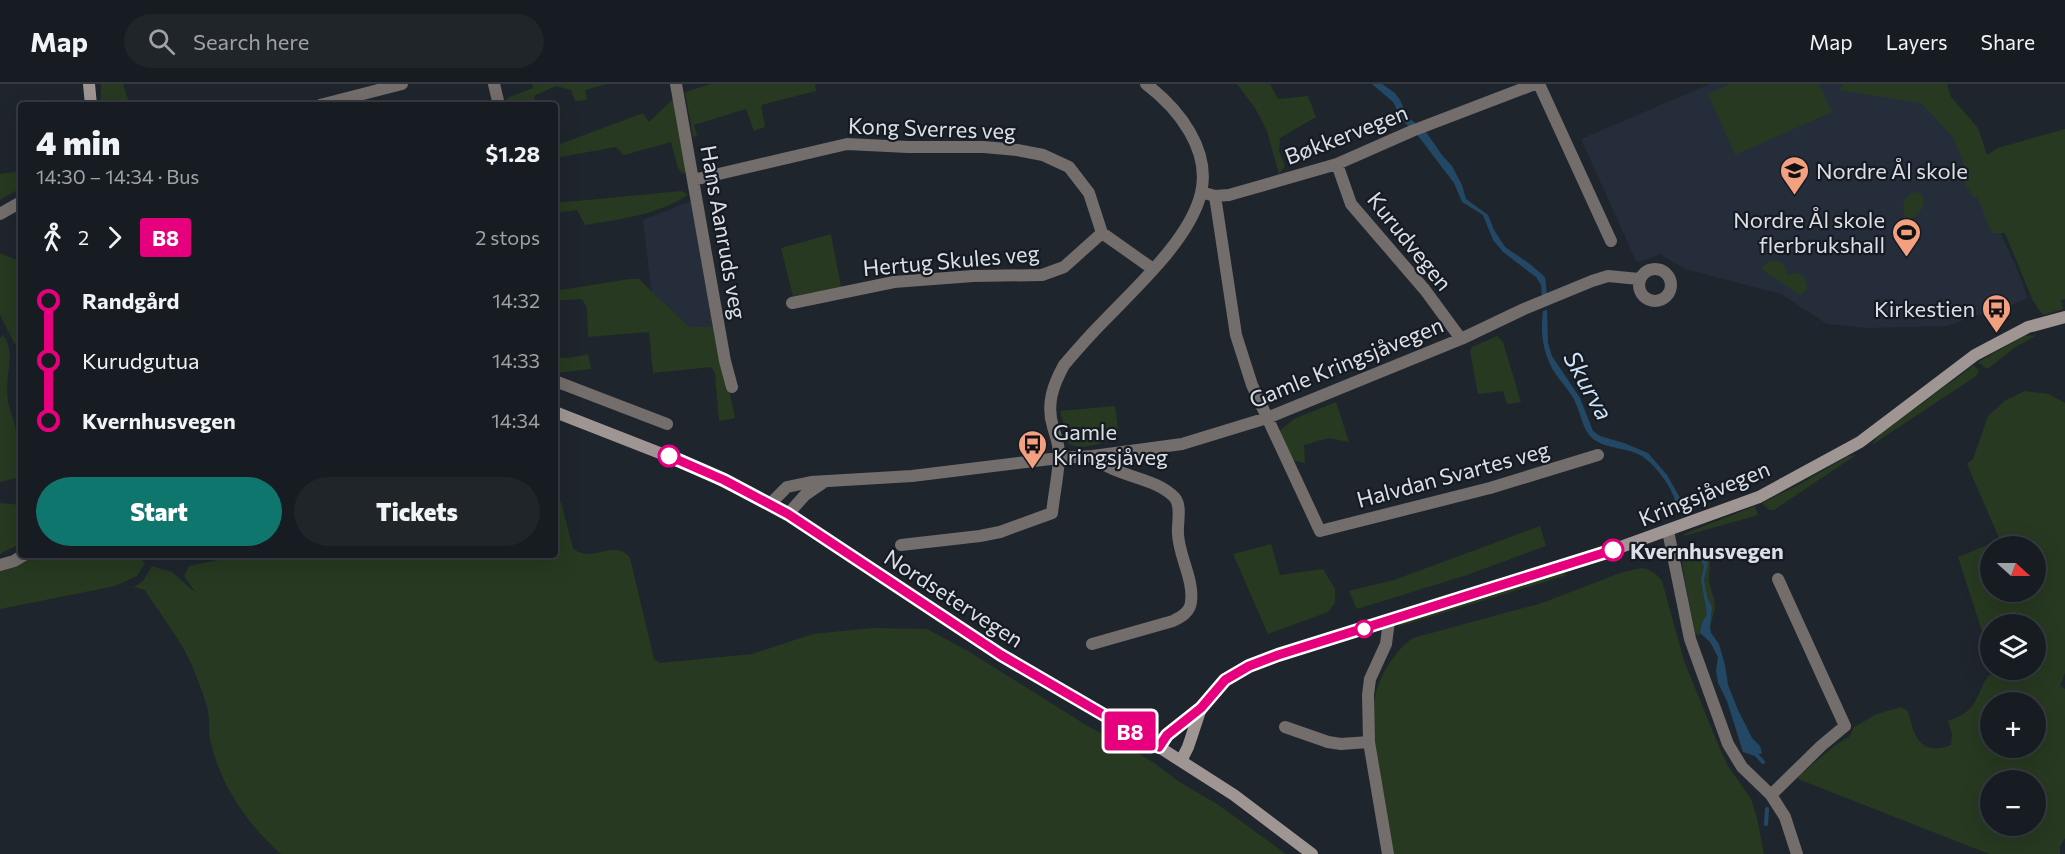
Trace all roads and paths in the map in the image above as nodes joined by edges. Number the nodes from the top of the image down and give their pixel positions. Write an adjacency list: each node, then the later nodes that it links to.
1 (89, 84): 8 (street)
2 (402, 84): 7 (street)
3 (494, 84): 10 (street)
4 (676, 84): 12 (street, Hans Aanruds veg)
5 (1146, 84): 13 (street)
6 (1537, 84): 11 (street, Bøkkervegen); 18 (street)
7 (371, 88): 9 (street)
8 (91, 102)
9 (329, 102)
10 (498, 102)
11 (1337, 164): 14 (street, Bøkkervegen); 23 (street, Kurudvegen)
12 (693, 180): 17 (street, Kong Sverres veg); 25 (street, Hans Aanruds veg)
13 (1202, 192): 14 (street, Bøkkervegen); 19 (street)
14 (1215, 196): 27 (street)
15 (18, 204): 16 (street)
16 (0, 214)
17 (1102, 233): 19 (street); 21 (street, Hertug Skules veg)
18 (1611, 241)
19 (1153, 269): 31 (street)
20 (1640, 279): 23 (street, Gamle Kringsjåvegen)
21 (792, 303)
22 (2065, 317): 35 (street, Kringsjåvegen)
23 (1461, 339): 27 (street, Gamle Kringsjåvegen)
24 (558, 382): 28 (street)
25 (732, 387)
26 (558, 413): 33 (street, Nordsetervegen)
27 (1267, 418): 29 (street, Halvdan Svartes veg); 30 (street, Gamle Kringsjåvegen)
28 (667, 424)
29 (1598, 455)
30 (1093, 456): 31 (street, Gamle Kringsjåvegen); 41 (street)
31 (1059, 458): 32 (street, Gamle Kringsjåvegen); 36 (street)
32 (825, 482): 33 (street, Gamle Kringsjåvegen); 34 (street)
33 (770, 504): 34 (street, Nordsetervegen)
34 (788, 514): 45 (street, Nordsetervegen)
35 (1668, 531): 40 (street, Kringsjåvegen); 47 (street)
36 (901, 545)
37 (19, 558): 38 (street)
38 (0, 565)
39 (1778, 579): 47 (street)
40 (1389, 621): 42 (street, Kringsjåvegen); 44 (street)
41 (1092, 644)
42 (1201, 708): 45 (street, Kringsjåvegen); 46 (street, Kringsjåvegen)
43 (1285, 727): 44 (street)
44 (1369, 742): 49 (street)
45 (1159, 747): 46 (street, Nordsetervegen)
46 (1181, 761): 48 (street, Nordsetervegen)
47 (1771, 795): 50 (street)
48 (1312, 854)
49 (1388, 854)
50 (1797, 854)

